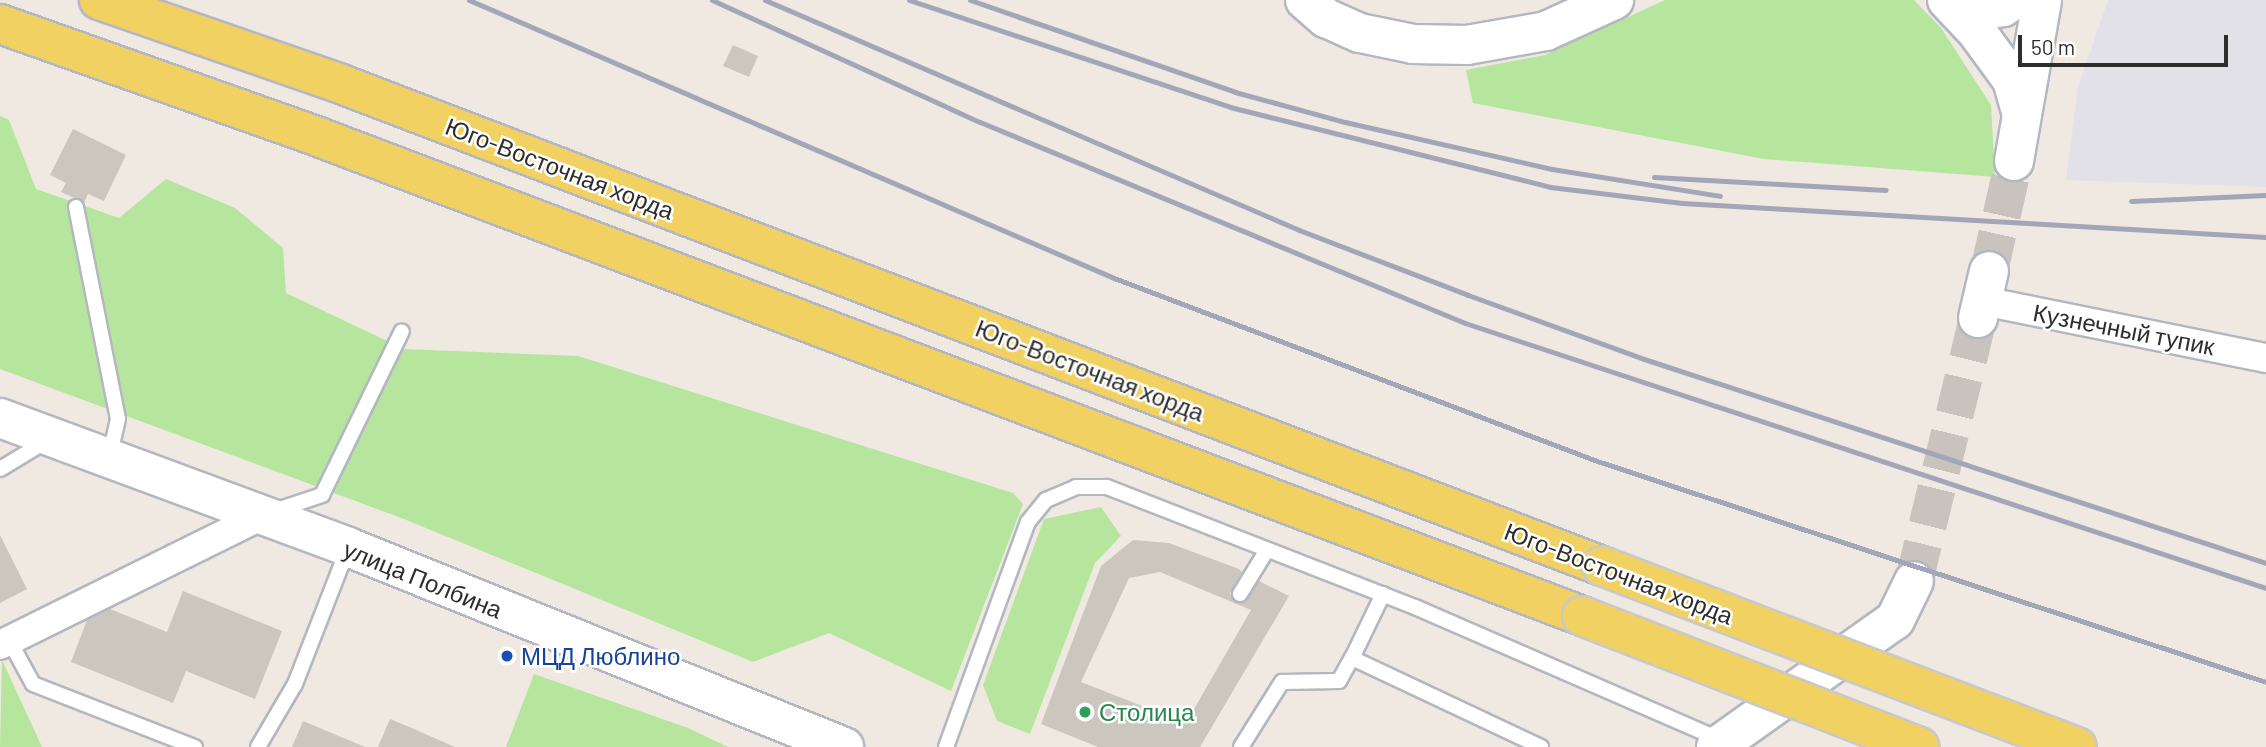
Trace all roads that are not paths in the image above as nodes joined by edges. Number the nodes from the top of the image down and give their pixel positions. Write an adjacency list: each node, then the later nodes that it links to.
1 (99, 0): 34 (main road, Юго-Восточная хорда, bridge)
2 (1305, 0): 3 (main road)
3 (1614, 0)
4 (2015, 0): 6 (street)
5 (2042, 0): 8 (main road)
6 (1949, 2): 8 (main road)
7 (0, 24): 33 (main road, bridge)
8 (2021, 114): 9 (main road)
9 (2014, 161)
10 (76, 207): 16 (lane)
11 (1983, 297): 13 (street, Кузнечный тупик)
12 (402, 331): 18 (lane)
13 (2266, 358)
14 (0, 418): 15 (main road, улица Полбина)
15 (52, 438): 16 (main road, улица Полбина); 17 (lane)
16 (108, 459): 18 (main road, улица Полбина)
17 (0, 469)
18 (261, 516): 19 (main road, улица Полбина); 24 (street)
19 (348, 547): 28 (lane); 29 (main road, улица Полбина)
20 (1267, 550): 22 (lane); 23 (lane); 30 (lane)
21 (1914, 581): 26 (main road)
22 (1240, 594)
23 (1382, 594): 25 (lane); 26 (lane)
24 (5, 643): 27 (lane)
25 (1352, 658): 31 (lane); 32 (lane)
26 (1720, 744)
27 (195, 747)
28 (258, 747)
29 (844, 747)
30 (946, 747)
31 (1241, 747)
32 (1541, 747)
33 (1920, 747)
34 (2077, 747)

